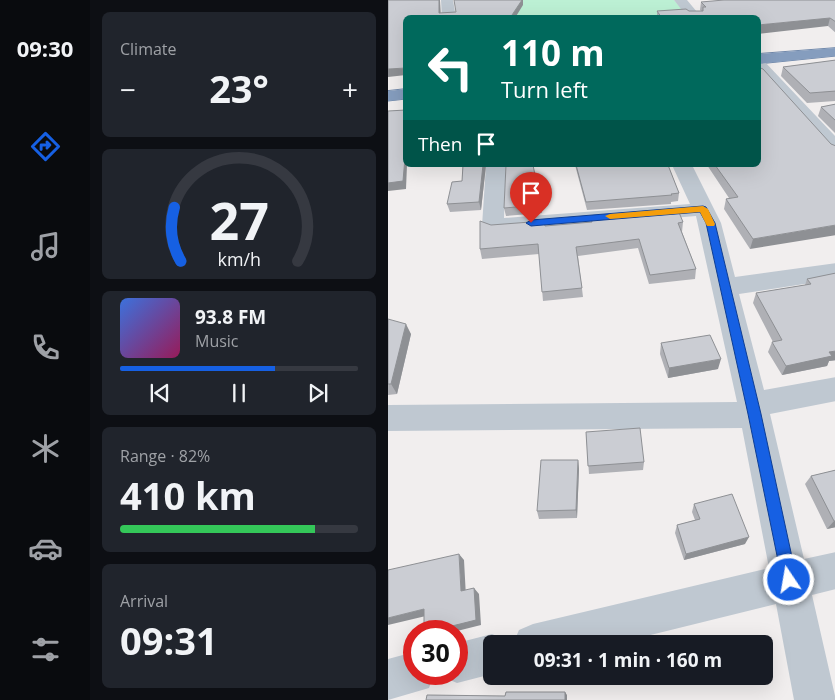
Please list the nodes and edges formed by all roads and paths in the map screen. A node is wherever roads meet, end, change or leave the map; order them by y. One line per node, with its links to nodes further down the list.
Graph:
1 (447, 0): 3 (street)
2 (680, 0): 4 (street)
3 (449, 15)
4 (693, 15)
5 (836, 52): 6 (highway)
6 (761, 61)
7 (761, 64): 11 (street)
8 (403, 94): 9 (highway)
9 (388, 96)
10 (818, 109): 11 (street)
11 (801, 111): 12 (street)
12 (836, 149)
13 (496, 167): 15 (street)
14 (683, 167): 15 (street)
15 (703, 209): 17 (street)
16 (836, 271): 17 (street)
17 (725, 287): 19 (street)
18 (836, 389): 19 (street)
19 (754, 410): 20 (street); 22 (street)
20 (388, 418)
21 (836, 570): 22 (street)
22 (789, 580): 23 (street); 28 (street)
23 (569, 635)
24 (483, 656): 25 (street)
25 (468, 660)
26 (403, 676): 27 (street)
27 (388, 680)
28 (815, 700)

